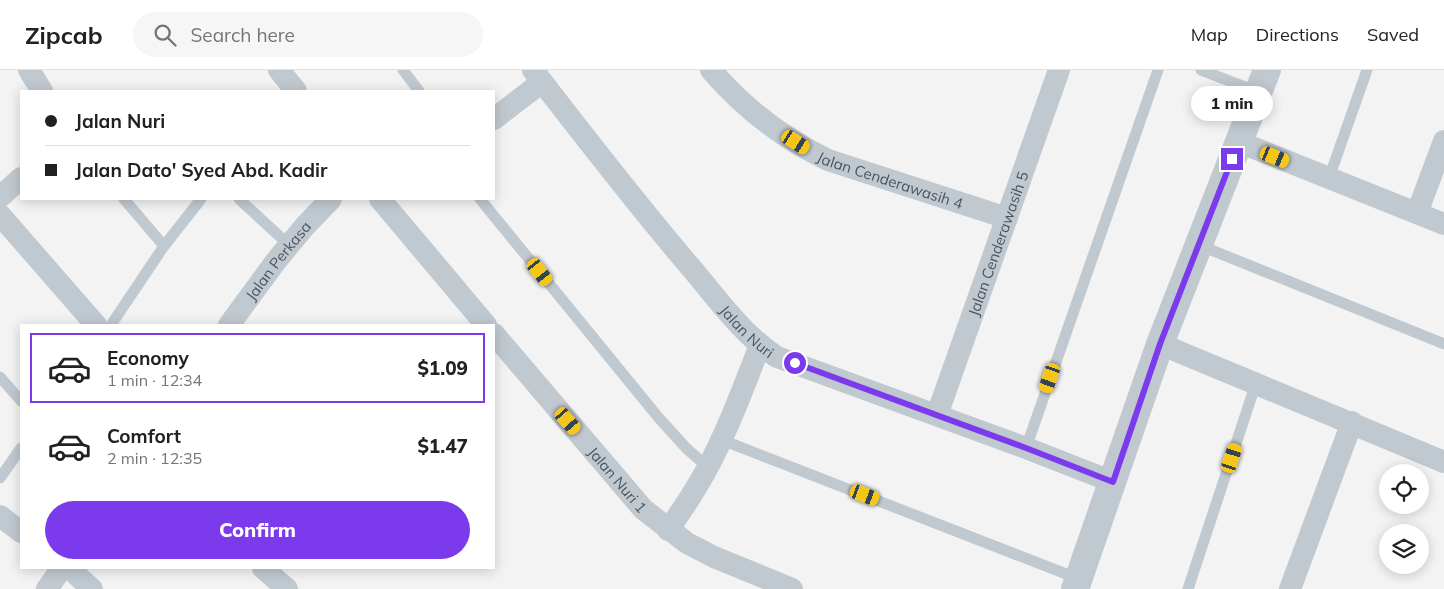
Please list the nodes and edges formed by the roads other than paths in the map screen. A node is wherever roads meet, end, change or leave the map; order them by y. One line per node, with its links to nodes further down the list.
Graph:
1 (28, 70): 11 (street)
2 (279, 70): 12 (street)
3 (403, 70): 13 (lane)
4 (711, 70): 26 (street, Jalan Cenderawasih 4)
5 (1059, 70): 26 (street, Jalan Cenderawasih 5)
6 (1158, 70): 45 (lane)
7 (1201, 70): 10 (lane)
8 (1367, 70): 17 (lane)
9 (537, 76): 14 (street); 38 (street, Jalan Nuri)
10 (1262, 81): 16 (street)
11 (41, 90)
12 (295, 90)
13 (418, 90)
14 (495, 118)
15 (1444, 141): 24 (street)
16 (1239, 142): 17 (street); 28 (street)
17 (1329, 178): 24 (street)
18 (125, 200): 30 (lane)
19 (199, 200): 30 (lane)
20 (240, 200): 29 (lane)
21 (330, 200): 29 (street, Jalan Perkasa)
22 (481, 200): 48 (lane)
23 (387, 201): 34 (street)
24 (1417, 213): 27 (street)
25 (0, 215): 31 (street)
26 (1006, 218): 42 (street, Jalan Cenderawasih 5)
27 (1444, 224)
28 (1199, 244): 36 (street); 37 (lane)
29 (289, 245): 33 (street, Jalan Perkasa)
30 (164, 246): 32 (lane)
31 (95, 324)
32 (112, 324)
33 (230, 324)
34 (485, 324)
35 (495, 335): 52 (street, Jalan Nuri 1)
36 (1160, 344): 40 (street); 50 (street)
37 (1444, 344)
38 (760, 345): 42 (street, Jalan Nuri); 44 (street)
39 (0, 376): 41 (lane)
40 (1256, 383): 43 (street); 62 (lane)
41 (20, 400)
42 (937, 415): 45 (street, Jalan Nuri)
43 (1352, 422): 47 (street); 63 (street)
44 (722, 440): 48 (street); 57 (lane)
45 (1026, 448): 50 (street, Jalan Nuri)
46 (20, 449): 49 (lane)
47 (1444, 462)
48 (708, 467): 52 (street)
49 (0, 478)
50 (1113, 482): 57 (street)
51 (0, 516): 53 (street)
52 (668, 530): 58 (street, Jalan Nuri 1)
53 (20, 531)
54 (61, 569): 59 (street)
55 (71, 569): 60 (street)
56 (265, 569): 61 (street)
57 (1077, 584)
58 (786, 588)
59 (46, 589)
60 (92, 589)
61 (286, 589)
62 (1188, 589)
63 (1290, 589)

